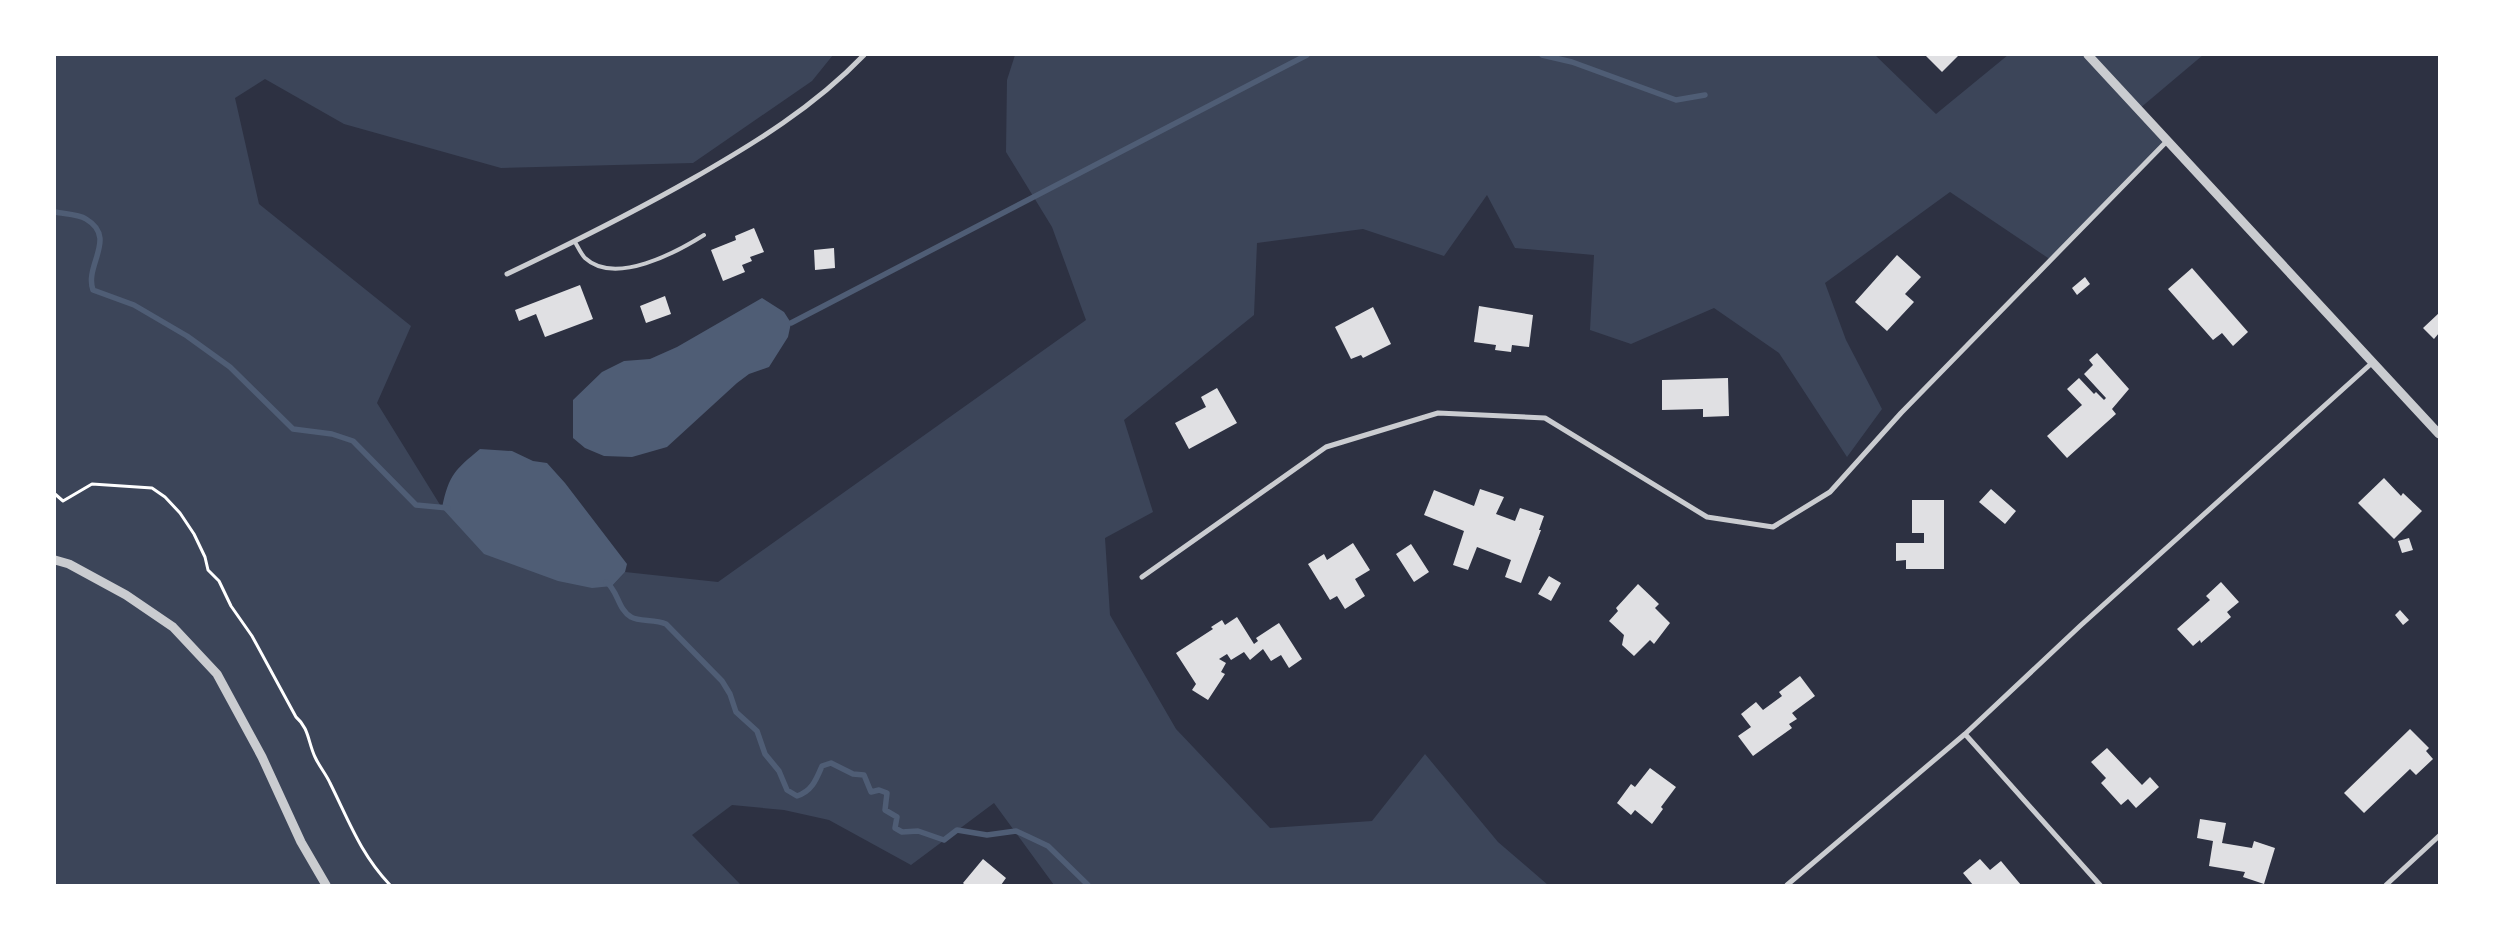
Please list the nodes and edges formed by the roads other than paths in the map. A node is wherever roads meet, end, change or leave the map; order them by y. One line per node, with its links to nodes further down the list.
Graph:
1 (864, 55): 5 (street)
2 (2088, 55): 3 (street)
3 (2168, 140): 7 (street); 10 (street)
4 (704, 235): 5 (lane)
5 (575, 242): 6 (street)
6 (507, 274)
7 (2373, 362): 8 (street); 11 (street)
8 (2439, 434)
9 (55, 560): 13 (street)
10 (1142, 577)
11 (1965, 734): 14 (street); 15 (street)
12 (2439, 836): 16 (street)
13 (326, 885)
14 (1787, 885)
15 (2100, 885)
16 (2386, 885)

